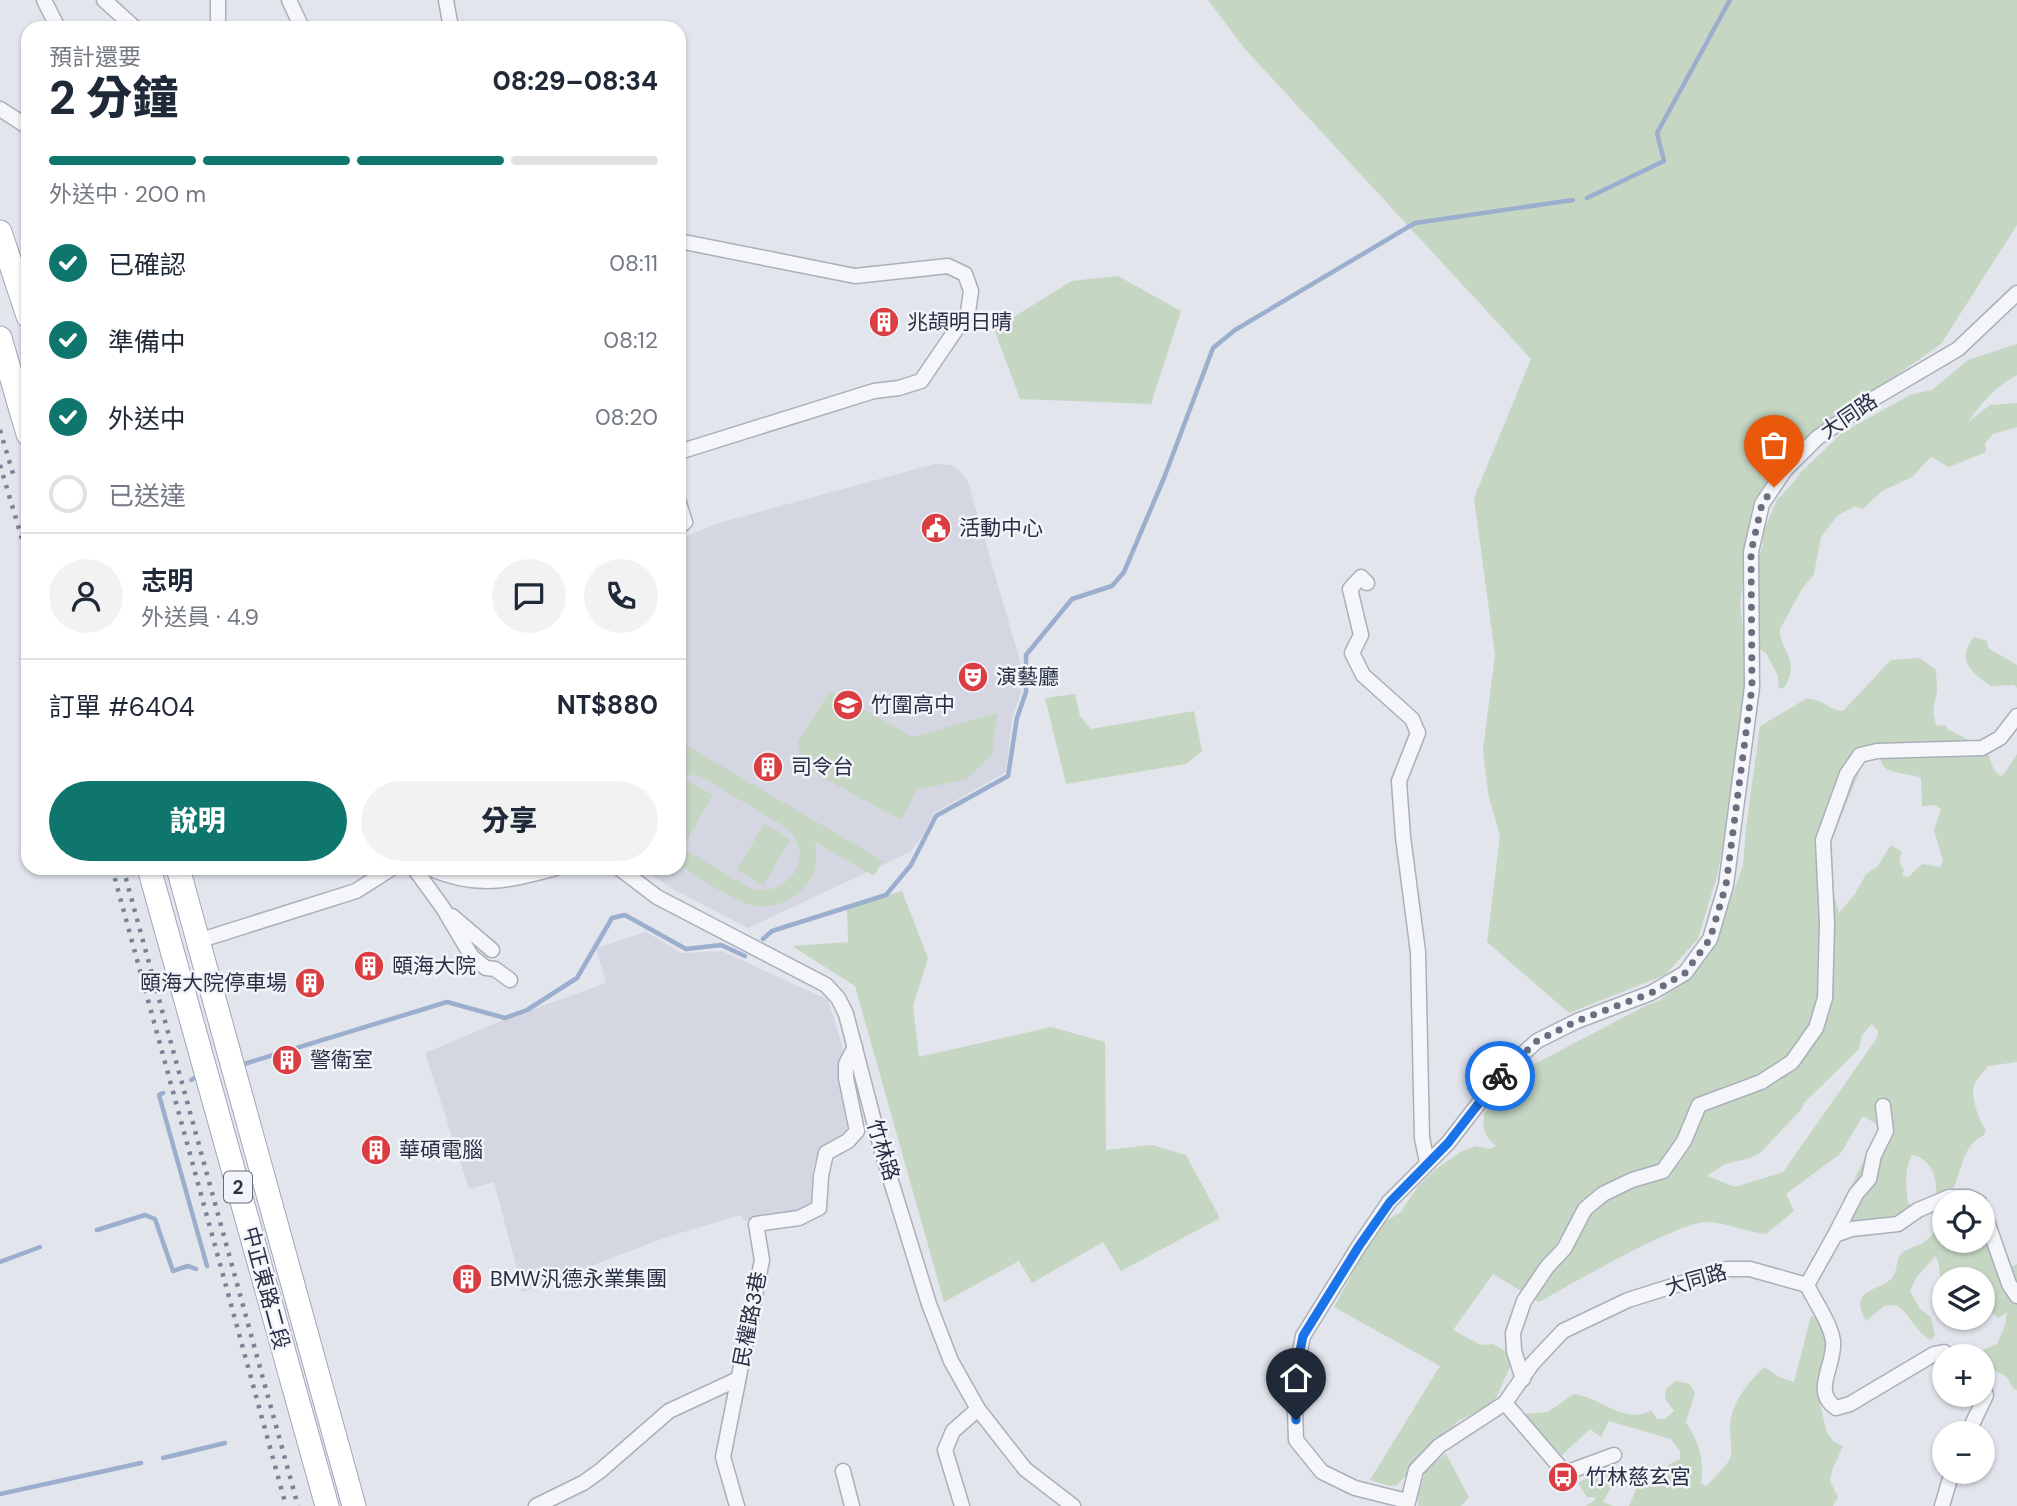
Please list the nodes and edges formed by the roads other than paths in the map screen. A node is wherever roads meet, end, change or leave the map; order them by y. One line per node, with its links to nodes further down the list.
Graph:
1 (44, 0): 6 (street)
2 (104, 0): 7 (street)
3 (218, 0): 8 (street)
4 (289, 0): 9 (street)
5 (446, 0): 10 (street)
6 (54, 21)
7 (127, 21)
8 (218, 21)
9 (299, 21)
10 (450, 21)
11 (0, 109): 12 (street)
12 (21, 122)
13 (0, 232): 16 (main road)
14 (686, 242): 19 (street)
15 (2017, 293): 35 (street, 大同路)
16 (21, 295)
17 (0, 338): 18 (main road)
18 (21, 410)
19 (686, 450)
20 (1367, 583): 35 (street)
21 (2017, 716): 43 (street)
22 (151, 875): 50 (main road, 中正東路二段 / 2)
23 (180, 875): 30 (main road, 中正東路二段 / 2)
24 (382, 875): 30 (street)
25 (419, 875): 29 (street)
26 (445, 875): 27 (street)
27 (526, 875)
28 (628, 875): 33 (street, 竹林路)
29 (443, 908): 31 (street); 32 (street)
30 (198, 941): 51 (main road, 中正東路二段 / 2)
31 (492, 950)
32 (510, 980)
33 (855, 1047): 42 (street, 民權路3巷); 45 (street, 竹林路)
34 (1883, 1105): 37 (street)
35 (1427, 1163): 49 (street, 大同路)
36 (1932, 1204): 37 (street)
37 (1835, 1236): 39 (street)
38 (1995, 1244): 40 (street)
39 (1807, 1285): 41 (street); 43 (street, 大同路)
40 (2017, 1296)
41 (1932, 1355)
42 (738, 1380): 52 (street, 民權路3巷); 53 (street)
43 (1522, 1380): 44 (street, 大同路)
44 (1505, 1403): 46 (street); 49 (street, 大同路)
45 (978, 1409): 55 (street); 56 (street, 竹林路)
46 (1614, 1455)
47 (843, 1472): 54 (street)
48 (1948, 1484): 57 (street)
49 (1407, 1503)
50 (327, 1506)
51 (354, 1506)
52 (536, 1506)
53 (737, 1506)
54 (852, 1506)
55 (962, 1506)
56 (1073, 1506)
57 (1942, 1506)

